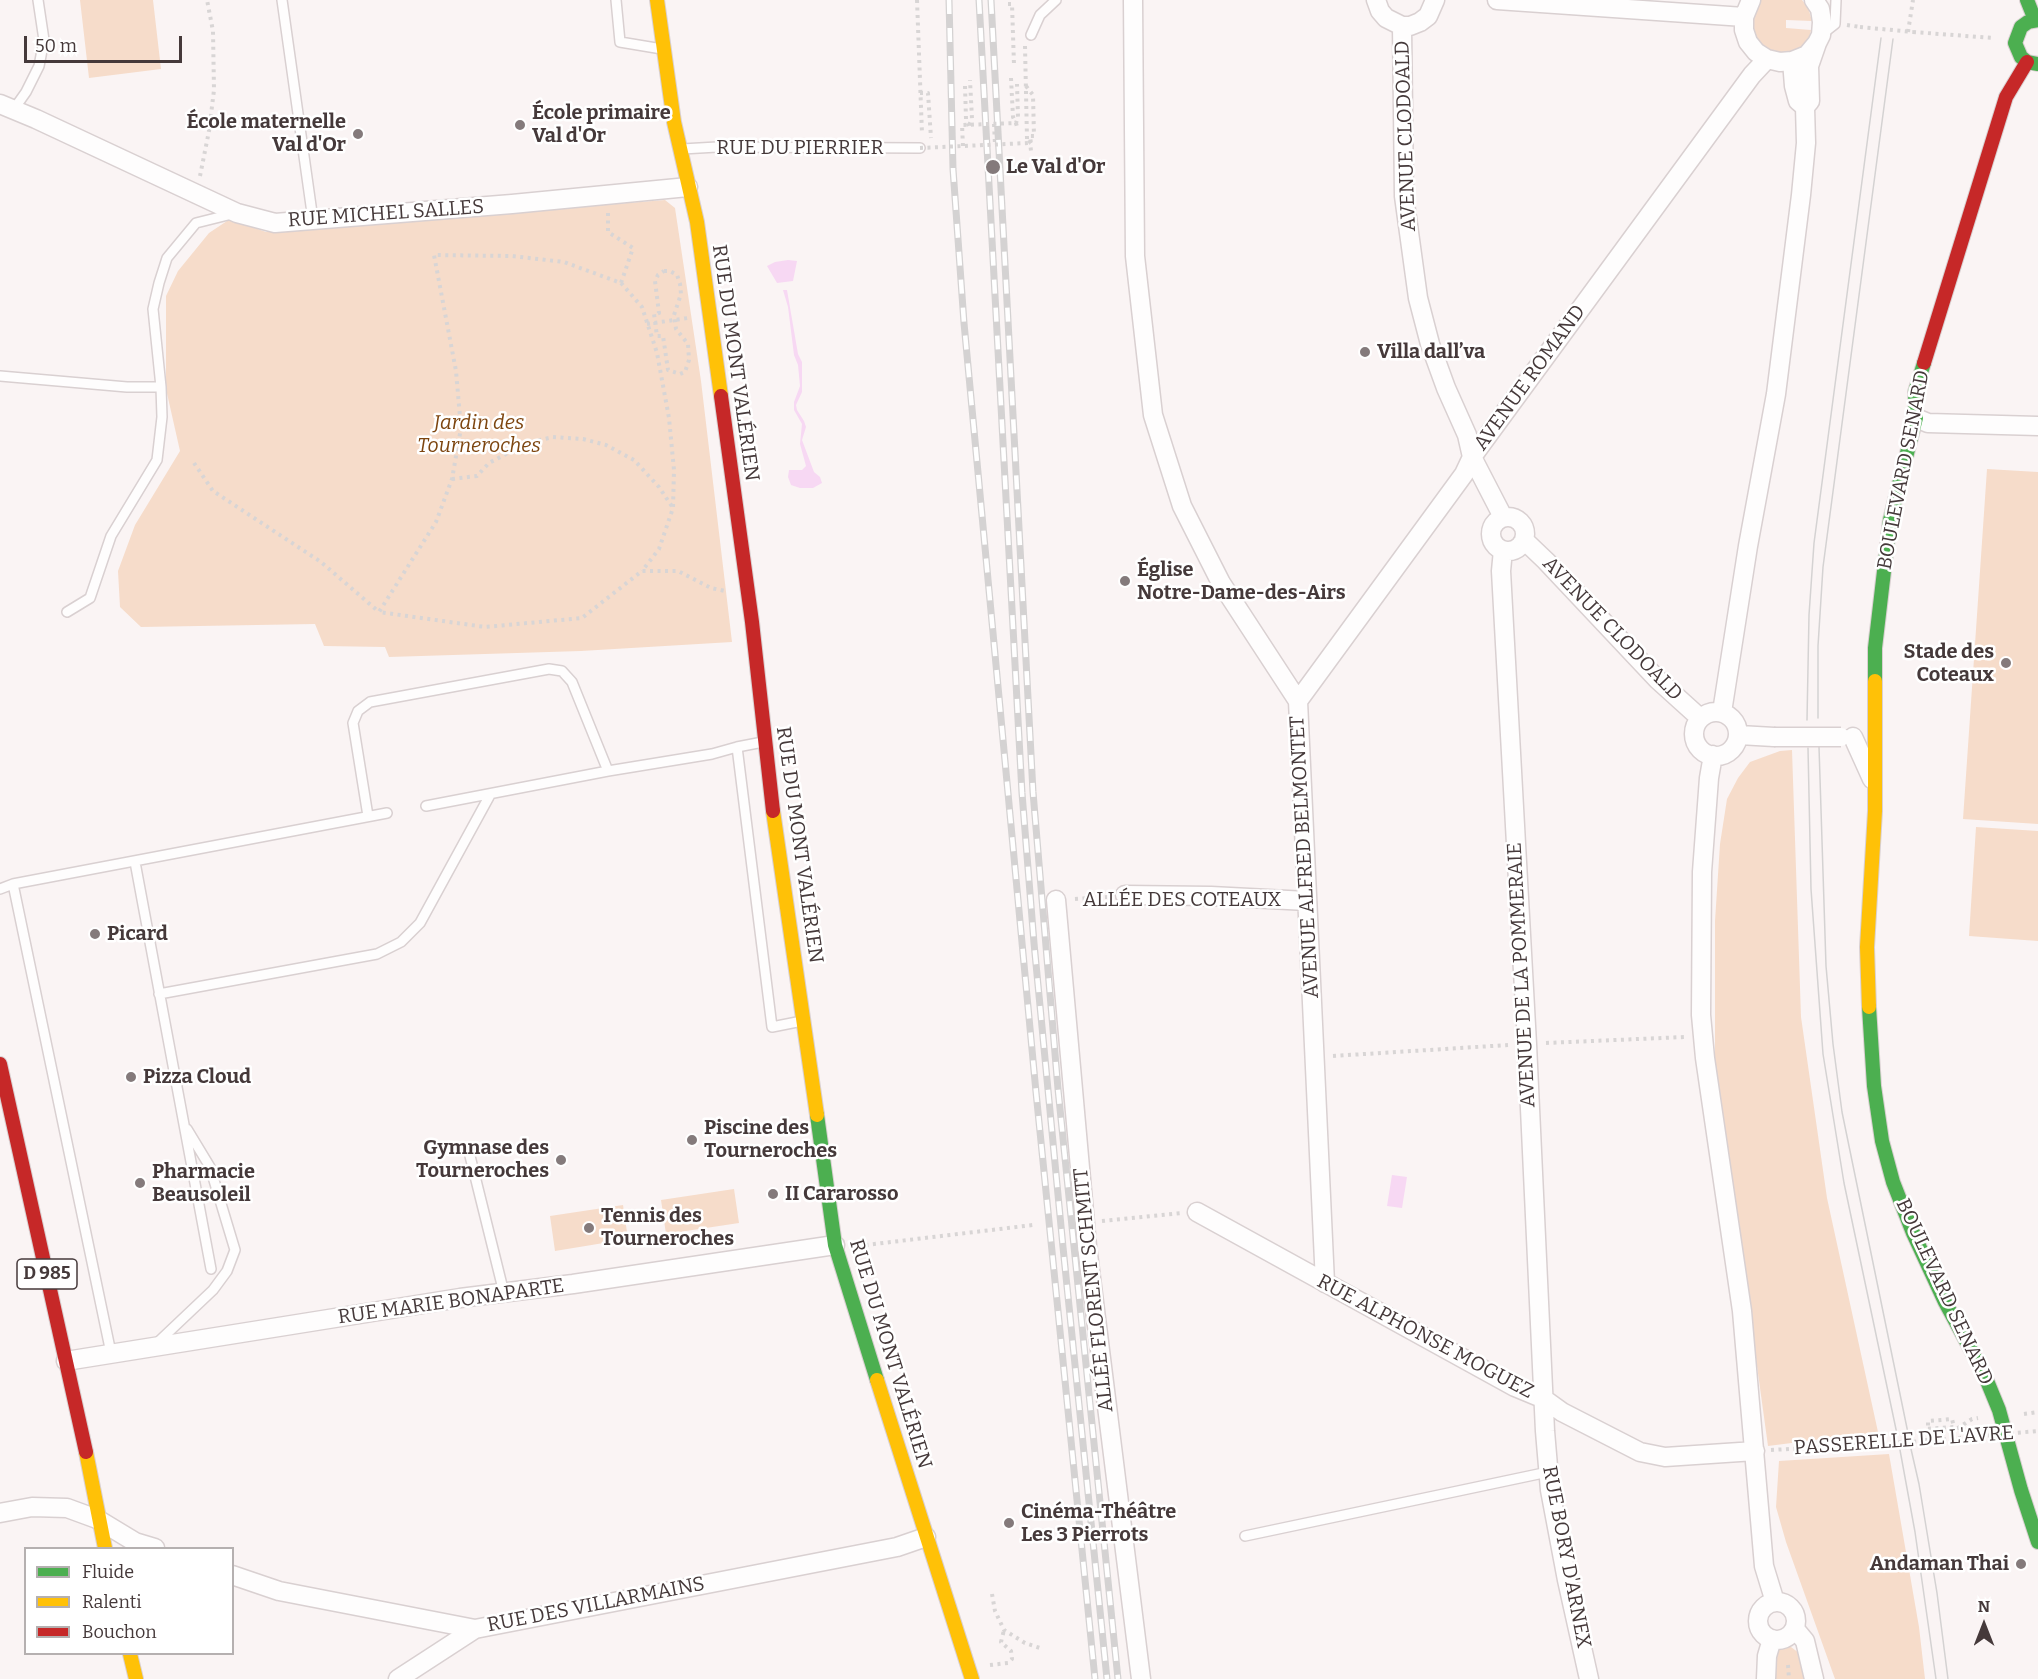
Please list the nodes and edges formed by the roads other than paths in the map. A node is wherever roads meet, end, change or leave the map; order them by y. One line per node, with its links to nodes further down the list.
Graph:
1 (38, 0): 22 (lane)
2 (282, 0): 28 (lane)
3 (616, 0): 18 (lane)
4 (657, 0): 18 (main road, RUE DU MONT VALÉRIEN)
5 (1056, 0): 16 (lane)
6 (1132, 0): 38 (street, AVENUE ALFRED BELMONTET)
7 (1376, 0): 15 (street)
8 (1435, 0): 15 (street)
9 (1497, 0): 13 (street)
10 (1836, 0): 17 (lane)
11 (2027, 0): 14 (main road)
12 (1819, 3): 17 (street)
13 (1748, 8): 19 (street)
14 (2037, 20): 21 (main road)
15 (1402, 26): 33 (street, AVENUE CLODOALD)
16 (1031, 35)
17 (1819, 39): 20 (street); 23 (street)
18 (664, 50): 25 (main road, RUE DU MONT VALÉRIEN)
19 (1767, 59): 20 (street); 33 (street, AVENUE ROMAND)
20 (1792, 61): 23 (street)
21 (2032, 63): 31 (main road, BOULEVARD SENARD)
22 (7, 106): 27 (street, RUE MICHEL SALLES)
23 (1805, 107): 39 (street)
24 (922, 146): 25 (lane, RUE DU PIERRIER)
25 (679, 149): 26 (main road, RUE DU MONT VALÉRIEN)
26 (688, 187): 28 (street, RUE MICHEL SALLES); 44 (main road, RUE DU MONT VALÉRIEN)
27 (237, 213): 28 (street, RUE MICHEL SALLES); 30 (lane)
28 (313, 220)
29 (0, 375): 30 (lane)
30 (161, 387): 37 (lane)
31 (1916, 418): 32 (street); 43 (main road, BOULEVARD SENARD)
32 (2038, 426)
33 (1472, 457): 34 (street, AVENUE CLODOALD); 38 (street, AVENUE ROMAND)
34 (1503, 517): 35 (street); 36 (street)
35 (1524, 540): 36 (street); 40 (street, AVENUE CLODOALD)
36 (1503, 550): 72 (street, AVENUE DE LA POMMERAIE)
37 (67, 612)
38 (1298, 701): 58 (street, AVENUE ALFRED BELMONTET)
39 (1722, 712): 40 (street); 41 (street)
40 (1700, 718): 46 (street)
41 (1739, 735): 42 (street, bridge); 46 (street)
42 (1847, 737): 43 (street); 48 (street, BOULEVARD SENARD)
43 (1875, 738): 48 (main road, BOULEVARD SENARD)
44 (765, 742): 45 (lane); 60 (main road, RUE DU MONT VALÉRIEN)
45 (737, 747): 47 (lane); 60 (lane)
46 (1713, 755): 73 (street)
47 (608, 771): 49 (lane); 52 (lane)
48 (1875, 786): 79 (main road, BOULEVARD SENARD)
49 (490, 795): 50 (lane); 59 (lane)
50 (426, 806)
51 (387, 813): 52 (lane)
52 (368, 816): 53 (lane)
53 (135, 862): 54 (lane); 59 (lane)
54 (13, 884): 55 (lane); 70 (lane)
55 (0, 889)
56 (1125, 895): 58 (street, ALLÉE DES COTEAUX)
57 (1056, 900): 91 (street, ALLÉE FLORENT SCHMITT)
58 (1307, 901): 67 (street, AVENUE ALFRED BELMONTET)
59 (159, 994): 62 (lane)
60 (803, 1021): 65 (main road, RUE DU MONT VALÉRIEN)
61 (0, 1064): 71 (main road, D 985)
62 (184, 1124): 66 (lane); 69 (lane)
63 (470, 1156): 68 (lane)
64 (1197, 1212): 67 (street, RUE ALPHONSE MOGUEZ)
65 (835, 1245): 68 (street, RUE MARIE BONAPARTE); 78 (main road, RUE DU MONT VALÉRIEN)
66 (211, 1269)
67 (1325, 1283): 72 (street, RUE ALPHONSE MOGUEZ)
68 (504, 1293): 69 (street, RUE MARIE BONAPARTE)
69 (154, 1346): 70 (street, RUE MARIE BONAPARTE)
70 (111, 1353): 71 (street, RUE MARIE BONAPARTE)
71 (66, 1361): 76 (main road, D 985)
72 (1544, 1400): 73 (street, RUE ALPHONSE MOGUEZ); 74 (street, RUE BORY D'ARNEX)
73 (1763, 1451): 83 (street)
74 (1548, 1472): 77 (lane); 92 (street, RUE BORY D'ARNEX)
75 (0, 1513): 76 (street)
76 (97, 1519): 80 (main road, D 985); 81 (street)
77 (1245, 1536)
78 (926, 1537): 84 (street, RUE DES VILLARMAINS); 90 (main road, RUE DU MONT VALÉRIEN)
79 (2038, 1542)
80 (105, 1547)
81 (152, 1547)
82 (234, 1576): 84 (street, RUE DES VILLARMAINS)
83 (1775, 1602): 85 (street); 86 (street)
84 (474, 1629): 89 (street)
85 (1795, 1629): 86 (street); 94 (street)
86 (1772, 1639): 93 (street)
87 (130, 1655): 88 (main road)
88 (136, 1679)
89 (398, 1679)
90 (972, 1679)
91 (1141, 1679)
92 (1589, 1679)
93 (1766, 1679)
94 (1814, 1679)

